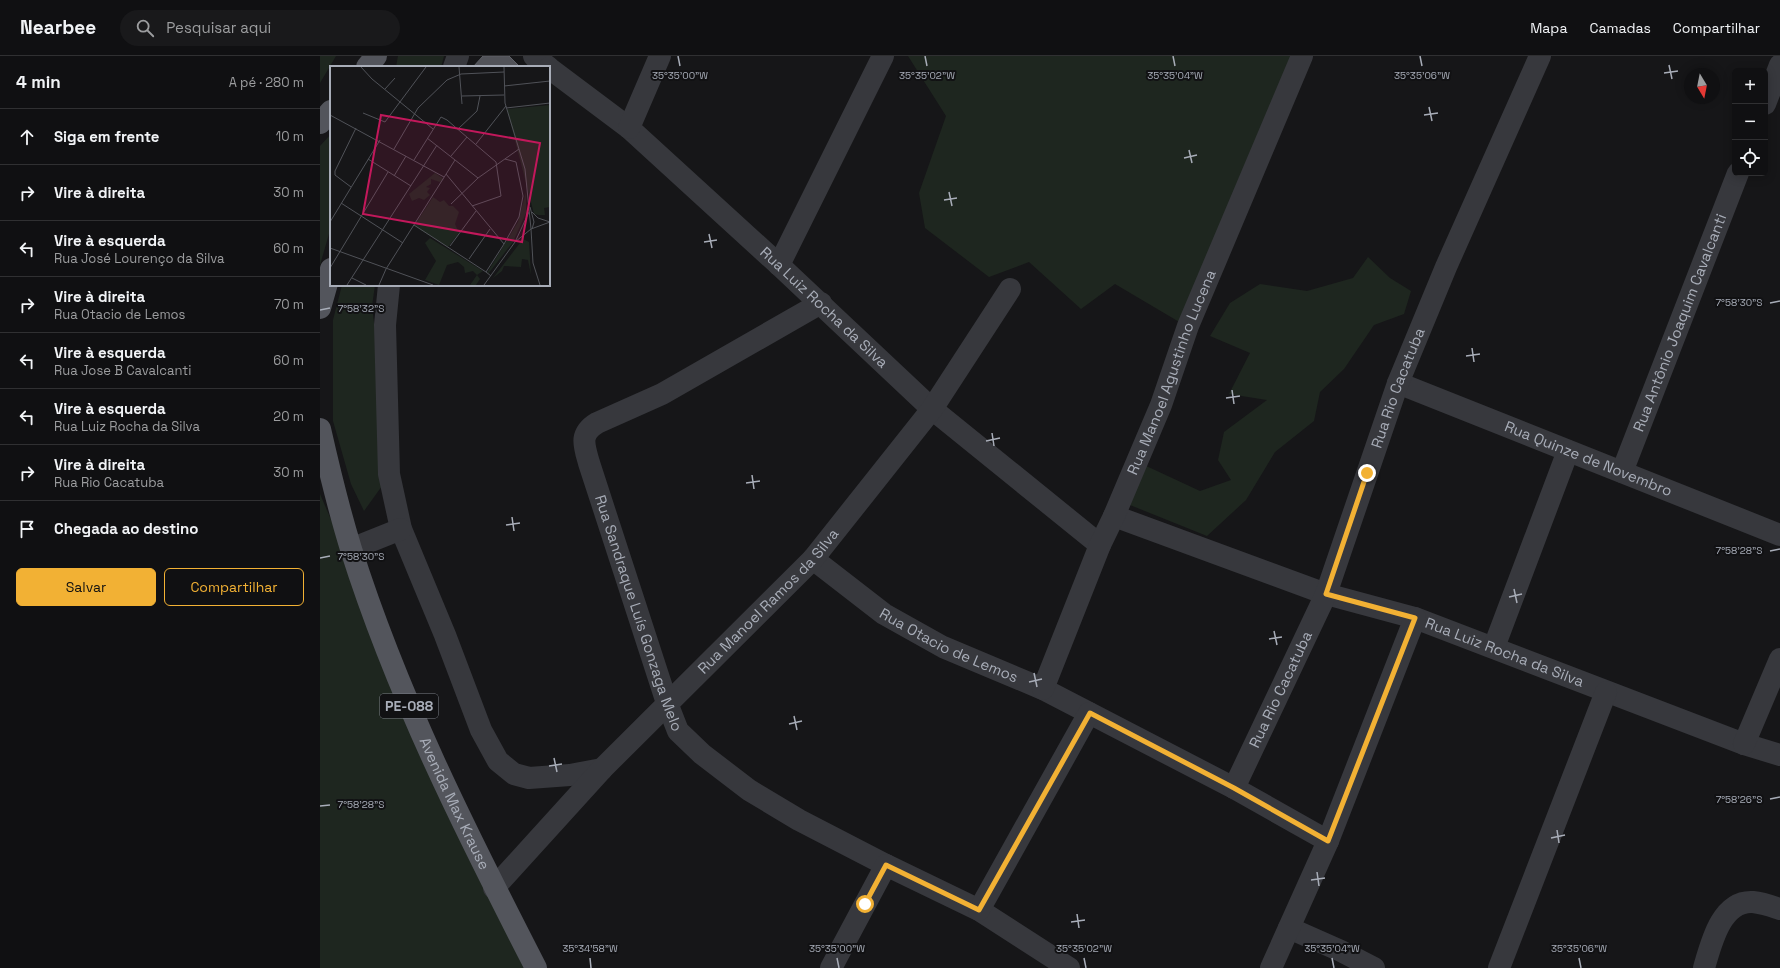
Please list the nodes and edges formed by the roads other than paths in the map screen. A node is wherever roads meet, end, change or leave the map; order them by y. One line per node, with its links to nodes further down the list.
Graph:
1 (376, 56): 10 (main road)
2 (380, 56): 11 (main road)
3 (458, 56): 12 (street)
4 (534, 56): 13 (street, Rua Luiz Rocha da Silva)
5 (660, 56): 18 (street)
6 (883, 56): 20 (street)
7 (1302, 56): 31 (street, Rua Manoel Agustinho Lucena)
8 (1540, 56): 26 (street, Rua Rio Cacatuba)
9 (1780, 65): 15 (street)
10 (368, 66)
11 (378, 66)
12 (454, 66)
13 (547, 66)
14 (550, 69): 18 (street, Rua Luiz Rocha da Silva)
15 (1768, 96)
16 (330, 112): 17 (main road)
17 (320, 123)
18 (629, 128): 20 (street, Rua Luiz Rocha da Silva)
19 (1737, 176): 30 (street, Rua Antônio Joaquim Cavalcanti)
20 (779, 264): 24 (street, Rua Luiz Rocha da Silva)
21 (330, 273): 25 (main road)
22 (389, 286): 32 (street)
23 (1010, 289): 27 (street, Rua Manoel Ramos da Silva)
24 (821, 303): 27 (street, Rua Luiz Rocha da Silva); 43 (street, Rua Sandraque Luís Gonzaga Melo)
25 (320, 308)
26 (1398, 383): 29 (street, Rua Quinze de Novembro); 37 (street, Rua Rio Cacatuba)
27 (932, 409): 34 (street, Rua Luiz Rocha da Silva); 36 (street, Rua Manoel Ramos da Silva)
28 (320, 429): 35 (main road, Avenida Max Krause / PE-088)
29 (1568, 451): 30 (street, Rua Quinze de Novembro); 39 (street)
30 (1622, 472): 33 (street, Rua Quinze de Novembro)
31 (1114, 516): 34 (street, Rua Manoel Agustinho Lucena); 37 (street, Rua Luiz Rocha da Silva)
32 (401, 529): 35 (street); 47 (street)
33 (1780, 535)
34 (1100, 545): 41 (street, Rua Manoel Agustinho Lucena)
35 (351, 549): 51 (main road, Avenida Max Krause / PE-088)
36 (813, 559): 41 (street, Rua Otacio de Lemos); 43 (street, Rua Manoel Ramos da Silva)
37 (1326, 594): 38 (street, Rua Luiz Rocha da Silva); 48 (street, Rua Rio Cacatuba)
38 (1415, 618): 39 (street, Rua Luiz Rocha da Silva); 49 (street)
39 (1494, 648): 42 (street, Rua Luiz Rocha da Silva)
40 (1780, 659): 45 (street)
41 (1043, 689): 44 (street, Rua Otacio de Lemos)
42 (1606, 692): 45 (street, Rua Luiz Rocha da Silva); 60 (street)
43 (667, 703): 47 (street, Rua Manoel Ramos da Silva); 50 (street, Rua Sandraque Luís Gonzaga Melo)
44 (1090, 713): 48 (street, Rua Otacio de Lemos); 53 (street)
45 (1744, 744): 46 (street, Rua Luiz Rocha da Silva)
46 (1780, 755)
47 (602, 769): 51 (street, Rua Manoel Ramos da Silva)
48 (1234, 788): 49 (street, Rua Otacio de Lemos)
49 (1328, 841): 54 (street)
50 (886, 865): 53 (street, Rua Sandraque Luís Gonzaga Melo); 56 (street)
51 (494, 888): 55 (main road, Avenida Max Krause / PE-088)
52 (1780, 909): 61 (street)
53 (979, 910): 57 (street, Rua Sandraque Luís Gonzaga Melo)
54 (1289, 928): 58 (street); 59 (street)
55 (536, 968)
56 (831, 968)
57 (1069, 968)
58 (1271, 968)
59 (1374, 968)
60 (1499, 968)
61 (1704, 968)

